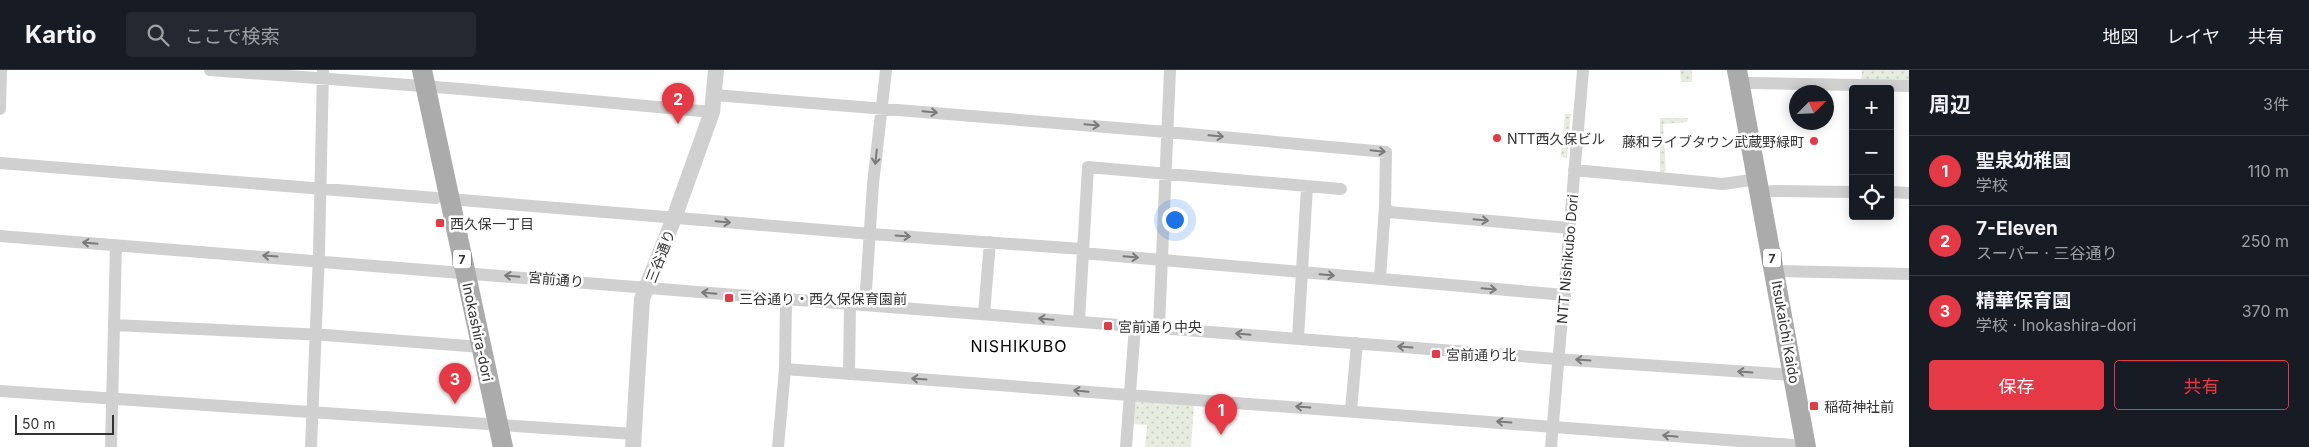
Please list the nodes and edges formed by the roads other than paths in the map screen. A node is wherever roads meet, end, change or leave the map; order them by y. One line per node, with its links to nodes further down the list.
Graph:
1 (1, 70): 12 (street)
2 (210, 70): 7 (street)
3 (716, 70): 11 (street, 三谷通り)
4 (886, 70): 13 (street)
5 (1170, 70): 15 (street)
6 (1583, 70): 17 (street, NTT Nishikubo Dori)
7 (323, 75): 9 (street); 21 (street)
8 (1743, 77): 10 (street); 19 (main road, Itsukaichi Kaido / 7)
9 (424, 79): 14 (street); 38 (main road, Inokashira-dori / 7)
10 (1909, 86)
11 (714, 95): 13 (street); 14 (street, 三谷通り)
12 (0, 108)
13 (881, 108): 15 (street, one-way to 15); 31 (street, one-way to 31)
14 (712, 112): 29 (street, 三谷通り)
15 (1168, 132): 18 (street); 28 (street, one-way to 28)
16 (0, 163): 21 (street)
17 (1574, 170): 19 (street); 30 (street, NTT Nishikubo Dori)
18 (1166, 174): 20 (street); 35 (street); 36 (street)
19 (1760, 186): 23 (street); 40 (main road, Itsukaichi Kaido / 7)
20 (1307, 187): 22 (street); 39 (street)
21 (319, 189): 26 (street); 37 (street)
22 (1340, 190)
23 (1849, 192)
24 (1894, 192): 25 (street)
25 (1909, 193)
26 (436, 198)
27 (461, 200): 29 (street)
28 (1385, 206): 30 (street, one-way to 30); 42 (street)
29 (674, 218): 31 (street, one-way to 31); 43 (street, 三谷通り)
30 (1570, 228): 44 (street, NTT Nishikubo Dori)
31 (871, 234): 33 (street, one-way to 33); 47 (street)
32 (0, 236): 34 (street, 宮前通り, one-way to 32)
33 (990, 242): 35 (street); 48 (street)
34 (116, 245): 37 (street, 宮前通り, one-way to 34); 50 (street)
35 (1082, 251): 36 (street, one-way to 36); 49 (street)
36 (1162, 259): 39 (street); 52 (street)
37 (318, 260): 38 (street, 宮前通り); 53 (street)
38 (464, 271): 43 (street, 宮前通り, one-way to 38); 56 (main road, Inokashira-dori / 7)
39 (1302, 271): 42 (street, one-way to 42); 54 (street)
40 (1774, 271): 41 (street); 60 (main road, Itsukaichi Kaido / 7)
41 (1909, 274)
42 (1380, 280): 44 (street, one-way to 44)
43 (647, 288): 45 (street, 宮前通り, one-way to 43); 68 (street, 三谷通り)
44 (1565, 295): 57 (street, NTT Nishikubo Dori)
45 (786, 299): 46 (street, 宮前通り); 58 (street)
46 (850, 304): 47 (street, 宮前通り); 59 (street)
47 (865, 305): 48 (street, 宮前通り)
48 (984, 314): 49 (street, 宮前通り, one-way to 48)
49 (1079, 321): 51 (street, 宮前通り)
50 (114, 325): 53 (street); 63 (street)
51 (1135, 326): 52 (street, 宮前通り); 62 (street)
52 (1158, 327): 54 (street, 宮前通り, one-way to 52)
53 (315, 335): 56 (street); 65 (street)
54 (1298, 338): 55 (street, 宮前通り)
55 (1357, 343): 57 (street, 宮前通り, one-way to 55); 64 (street)
56 (481, 347): 66 (main road, Inokashira-dori / 7)
57 (1558, 359): 60 (street, 宮前通り, one-way to 57); 67 (street, NTT Nishikubo Dori)
58 (785, 370): 59 (street); 73 (street)
59 (849, 374): 62 (street, one-way to 59)
60 (1793, 375): 69 (main road, Itsukaichi Kaido / 7)
61 (0, 391): 63 (street)
62 (1129, 395): 64 (street, one-way to 62); 74 (street)
63 (112, 399): 65 (street); 70 (street)
64 (1351, 410): 67 (street, one-way to 64)
65 (312, 412): 66 (street); 71 (street)
66 (498, 425): 68 (street); 72 (main road, Inokashira-dori / 7)
67 (1553, 426): 69 (street, one-way to 67); 75 (street, NTT Nishikubo Dori)
68 (634, 440)
69 (1806, 446)
70 (111, 447)
71 (311, 447)
72 (503, 447)
73 (778, 447)
74 (1126, 447)
75 (1551, 447)

